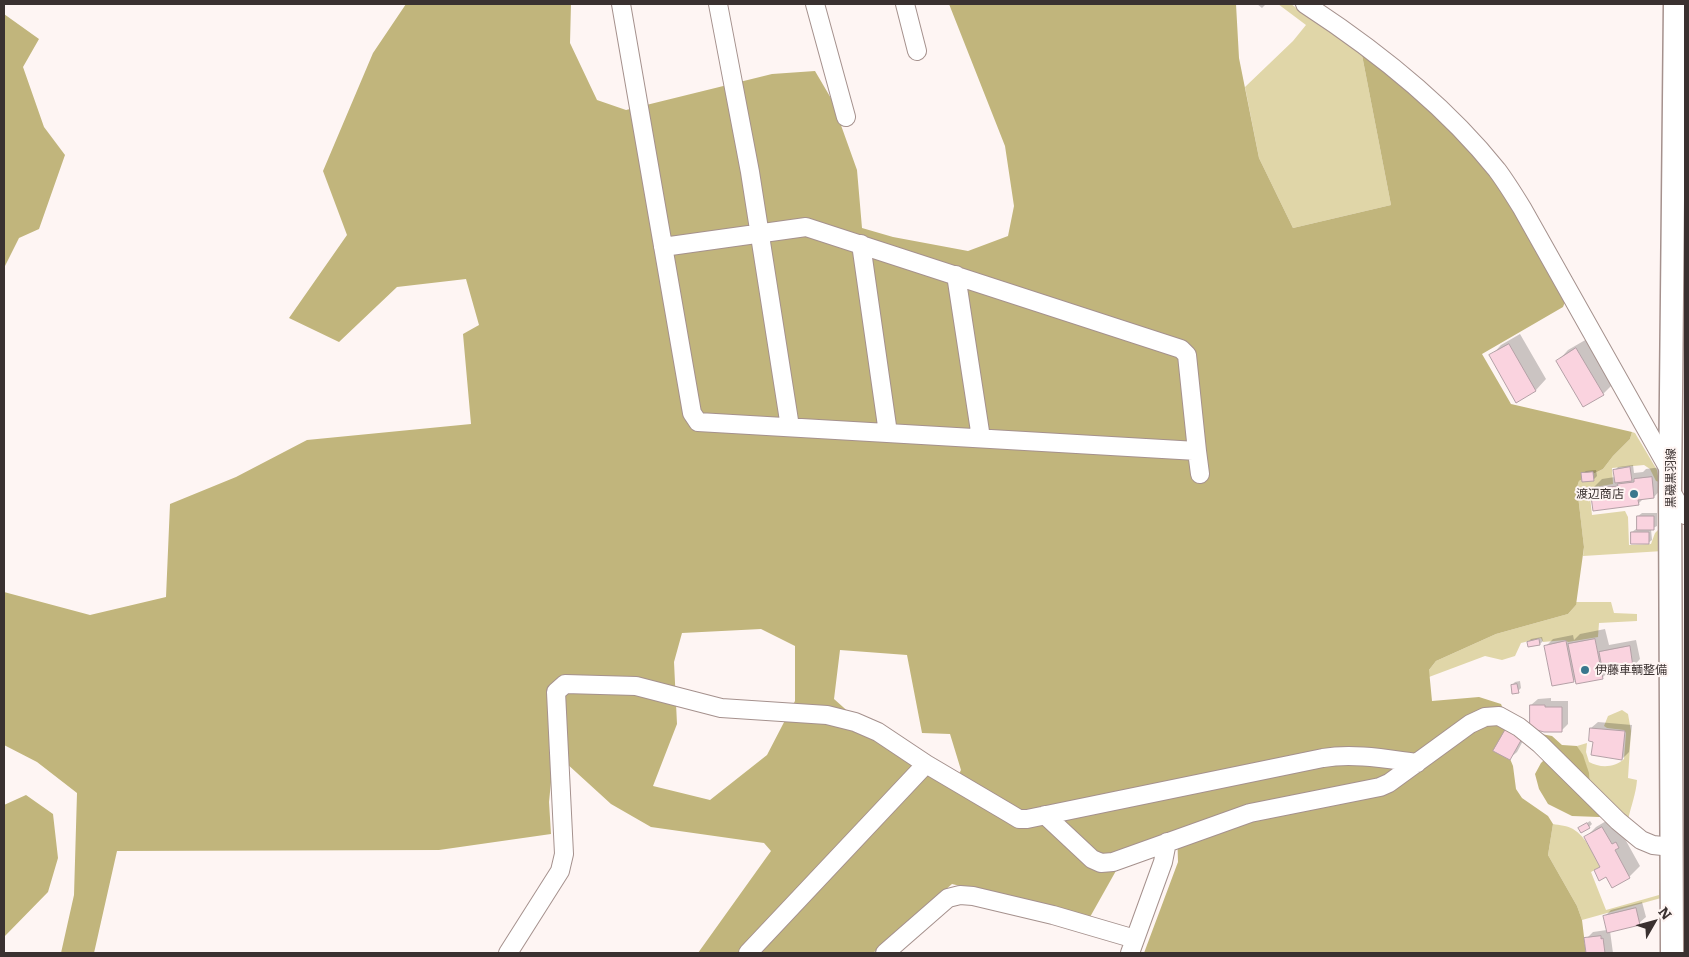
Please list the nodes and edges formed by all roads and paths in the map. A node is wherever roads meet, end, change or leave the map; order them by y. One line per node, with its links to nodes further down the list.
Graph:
1 (622, 4): 11 (street)
2 (718, 4): 9 (street)
3 (815, 4): 8 (street)
4 (905, 4): 7 (street)
5 (1305, 4): 18 (street)
6 (1678, 5): 18 (main road, 黒磯黒羽線)
7 (918, 51)
8 (846, 117)
9 (759, 232): 10 (street); 11 (street); 13 (street)
10 (861, 244): 12 (street); 14 (street)
11 (663, 247): 13 (street)
12 (956, 275): 15 (street); 16 (street)
13 (790, 427): 14 (street)
14 (888, 433): 15 (street)
15 (981, 438): 16 (street)
16 (1197, 450): 17 (street)
17 (1200, 474)
18 (1671, 481): 19 (street); 24 (main road, 黒磯黒羽線)
19 (1685, 515)
20 (1417, 763): 22 (street); 23 (street); 24 (street)
21 (926, 764): 22 (street); 27 (street); 28 (street)
22 (1045, 815): 23 (street)
23 (1167, 842): 25 (street)
24 (1672, 847): 26 (main road, 黒磯黒羽線)
25 (1132, 946): 29 (street)
26 (1676, 950)
27 (508, 953)
28 (748, 953)
29 (885, 953)

